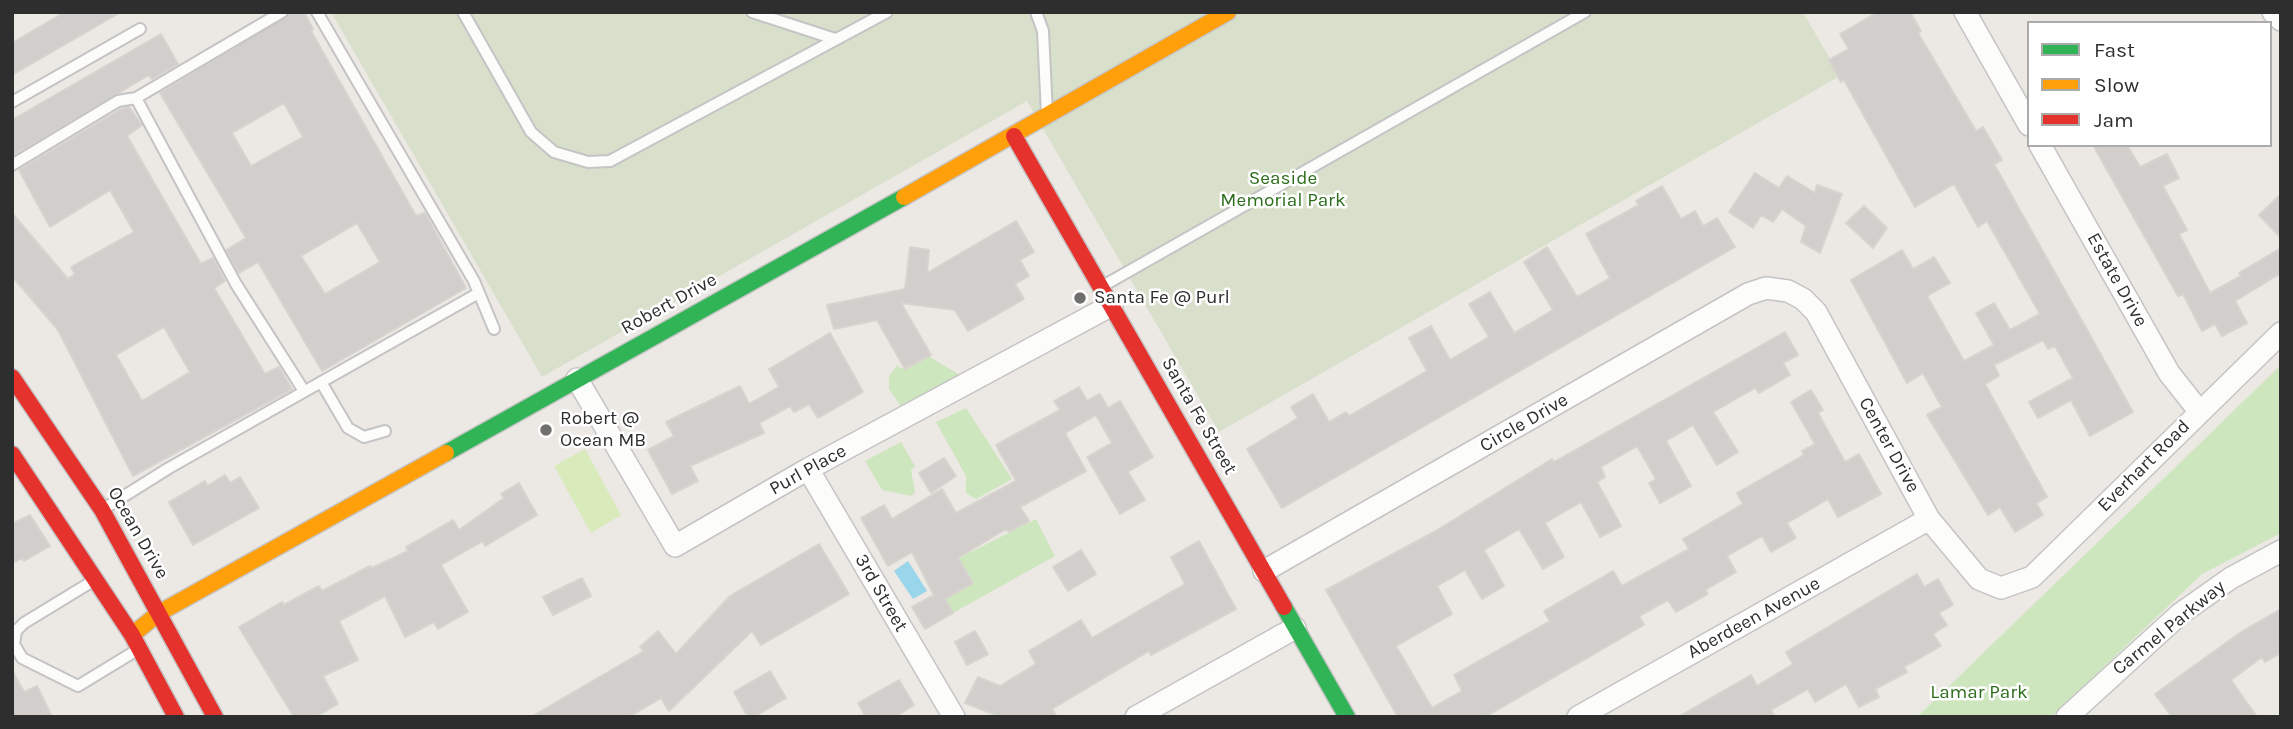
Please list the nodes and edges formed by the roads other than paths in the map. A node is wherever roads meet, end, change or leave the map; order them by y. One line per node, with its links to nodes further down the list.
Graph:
1 (282, 12): 14 (lane)
2 (317, 12): 22 (lane)
3 (463, 12): 13 (lane)
4 (752, 12): 13 (lane)
5 (887, 12): 13 (lane)
6 (1036, 12): 16 (lane)
7 (1228, 12): 16 (street, Robert Drive)
8 (1585, 12): 23 (lane)
9 (1965, 12): 17 (street)
10 (2273, 12): 11 (street)
11 (2281, 20)
12 (140, 29): 15 (lane)
13 (835, 39)
14 (136, 98): 20 (lane); 29 (lane)
15 (12, 102)
16 (1047, 117): 18 (street, Robert Drive)
17 (2027, 121)
18 (1014, 136): 23 (street, Santa Fe Street); 26 (street, Robert Drive)
19 (2041, 147): 30 (street, Estate Drive)
20 (12, 165)
21 (1788, 291): 35 (street, Center Drive); 37 (street, Circle Drive)
22 (477, 294): 24 (lane); 27 (lane)
23 (1107, 296): 33 (street, Purl Place); 37 (street, Santa Fe Street)
24 (494, 329)
25 (2281, 333): 30 (street, Everhart Road)
26 (577, 379): 33 (street, Purl Place); 40 (street, Robert Drive)
27 (321, 382): 29 (lane); 31 (lane)
28 (15, 387): 34 (street, Ocean Drive)
29 (304, 391): 34 (lane)
30 (2199, 411): 39 (street, Everhart Road)
31 (385, 431)
32 (12, 454): 38 (street)
33 (808, 469): 45 (street, 3rd Street)
34 (102, 510): 40 (street, Ocean Drive)
35 (1929, 519): 39 (street, Center Drive); 48 (street, Aberdeen Avenue)
36 (2281, 551): 49 (street, Carmel Parkway)
37 (1264, 571): 41 (street, Santa Fe Street)
38 (95, 579): 42 (street); 42 (lane)
39 (2001, 588)
40 (159, 613): 42 (street, Robert Drive); 44 (street, Ocean Drive)
41 (1295, 628): 46 (street); 47 (street, Santa Fe Street)
42 (135, 642): 43 (street)
43 (176, 717)
44 (215, 717)
45 (954, 717)
46 (1136, 717)
47 (1347, 717)
48 (1578, 717)
49 (2067, 717)

